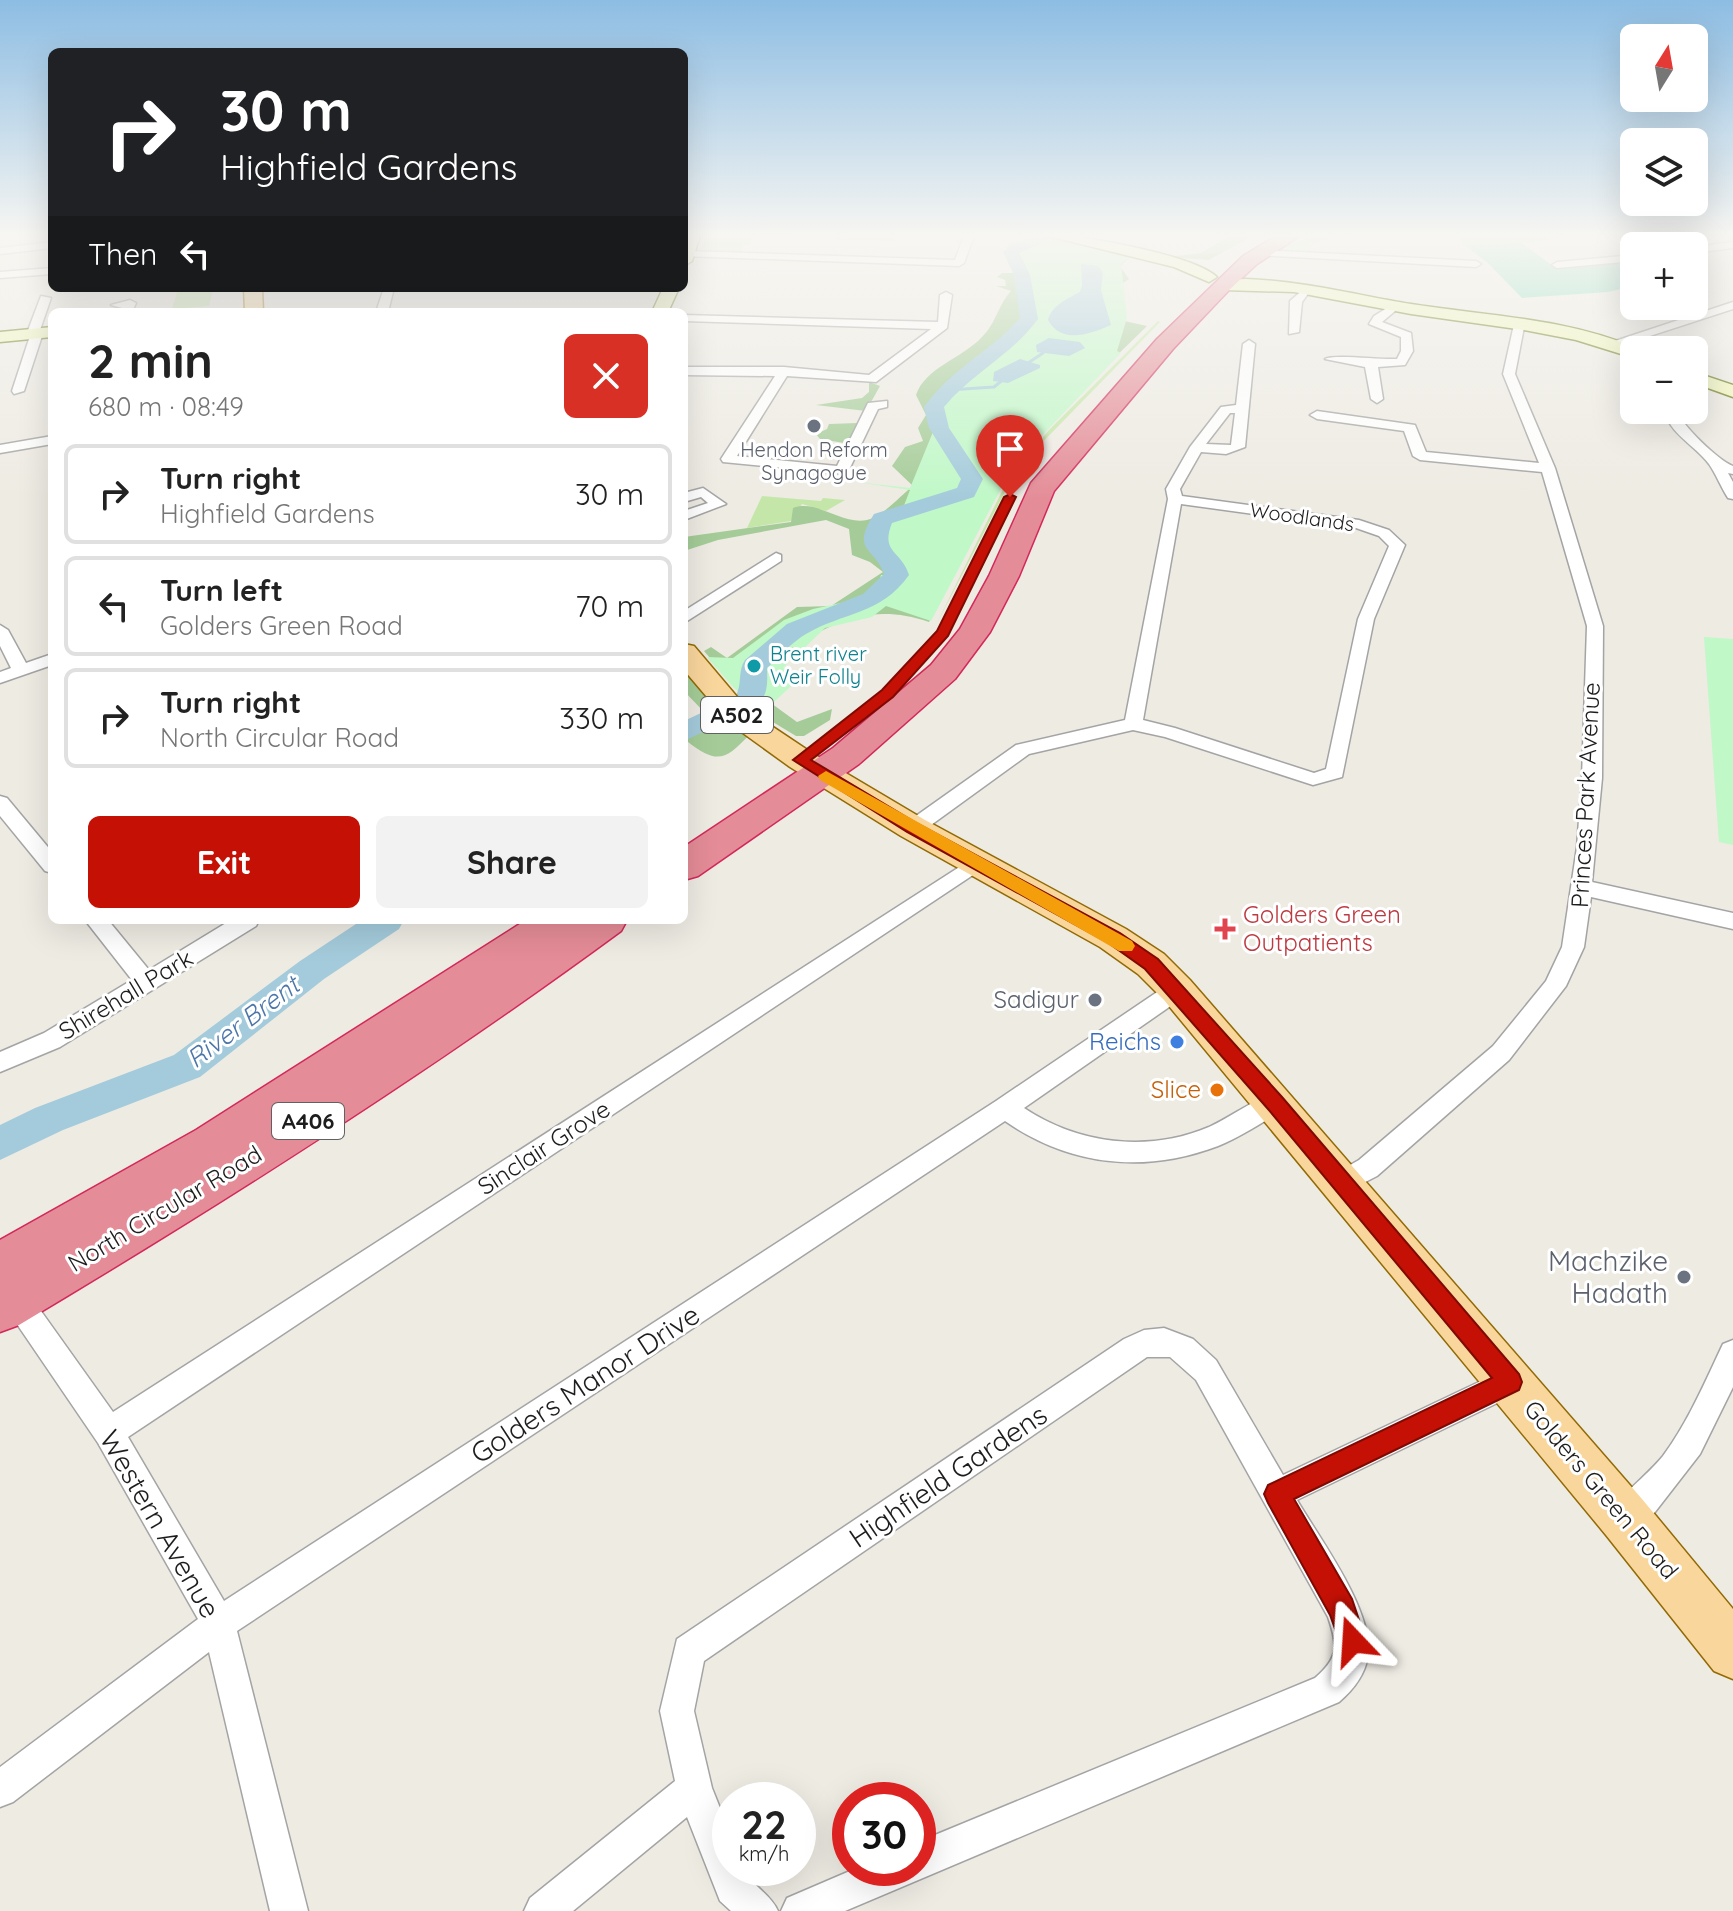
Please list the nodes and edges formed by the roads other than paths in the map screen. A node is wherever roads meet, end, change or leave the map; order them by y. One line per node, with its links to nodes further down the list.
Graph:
1 (819, 322): 9 (street)
2 (943, 322): 9 (street)
3 (1177, 322): 36 (highway)
4 (1185, 322): 48 (highway)
5 (1294, 322): 11 (street)
6 (1376, 322): 17 (street)
7 (1519, 322): 14 (street); 32 (street, Princes Park Avenue)
8 (1680, 322): 14 (street)
9 (943, 326): 19 (street)
10 (41, 332): 12 (street); 21 (street)
11 (1293, 332)
12 (0, 337)
13 (1249, 344): 25 (street)
14 (1612, 344): 15 (street)
15 (1620, 347)
16 (1331, 359): 17 (street)
17 (1371, 364): 23 (street)
18 (688, 371): 19 (street)
19 (784, 371): 24 (street)
20 (1708, 382): 22 (street)
21 (18, 391)
22 (1733, 391)
23 (1377, 399)
24 (882, 404)
25 (1241, 408): 29 (street); 29 (street)
26 (1317, 415): 32 (street)
27 (1675, 424): 31 (street)
28 (48, 441): 30 (street)
29 (1197, 447): 37 (street)
30 (0, 449)
31 (1717, 465): 33 (street); 34 (street)
32 (1548, 468): 55 (street, Princes Park Avenue)
33 (1733, 470)
34 (1733, 495)
35 (688, 497): 38 (street)
36 (1010, 497)
37 (1175, 499): 47 (street); 47 (street, Woodlands)
38 (688, 515)
39 (776, 558): 40 (street)
40 (688, 615)
41 (947, 628): 48 (highway)
42 (0, 630): 45 (street)
43 (688, 657): 48 (main road, A502)
44 (48, 660): 45 (street)
45 (21, 670): 46 (street)
46 (0, 678)
47 (1133, 724): 50 (street, Woodlands)
48 (811, 767): 50 (main road, Golders Green Road / A502); 51 (highway); 54 (highway)
49 (0, 803): 52 (street)
50 (913, 828): 53 (main road, Golders Green Road / A502)
51 (688, 833)
52 (48, 861)
53 (978, 862): 62 (main road, Golders Green Road / A502); 70 (street, Sinclair Grove)
54 (688, 863)
55 (1581, 887): 56 (street); 66 (street, Princes Park Avenue)
56 (1733, 921)
57 (99, 924): 61 (street)
58 (242, 924): 61 (street, Shirehall Park)
59 (550, 924): 67 (highway, North Circular Road / A406)
60 (601, 924): 67 (highway, North Circular Road / A406)
61 (147, 983): 63 (street, Shirehall Park)
62 (1177, 990): 64 (main road, Golders Green Road / A502); 65 (street, Golders Manor Drive)
63 (0, 1062)
64 (1275, 1103): 65 (street); 66 (main road, Golders Green Road / A502)
65 (1005, 1108): 73 (street, Golders Manor Drive)
66 (1340, 1184): 69 (main road, Golders Green Road / A502)
67 (5, 1291): 70 (street, Western Avenue)
68 (1733, 1354): 72 (street)
69 (1510, 1382): 71 (street); 72 (main road, Golders Green Road / A502)
70 (109, 1432): 73 (street, Western Avenue)
71 (1277, 1494): 75 (street, Highfield Gardens); 77 (street, Highfield Gardens)
72 (1624, 1517): 74 (main road, Golders Green Road / A502)
73 (219, 1624): 76 (street, Golders Manor Drive); 79 (street, Western Avenue)
74 (1733, 1652)
75 (694, 1788): 80 (street); 81 (street, Highfield Gardens)
76 (0, 1789)
77 (936, 1853)
78 (859, 1886): 82 (street)
79 (289, 1911)
80 (543, 1911)
81 (759, 1911)
82 (800, 1911)

